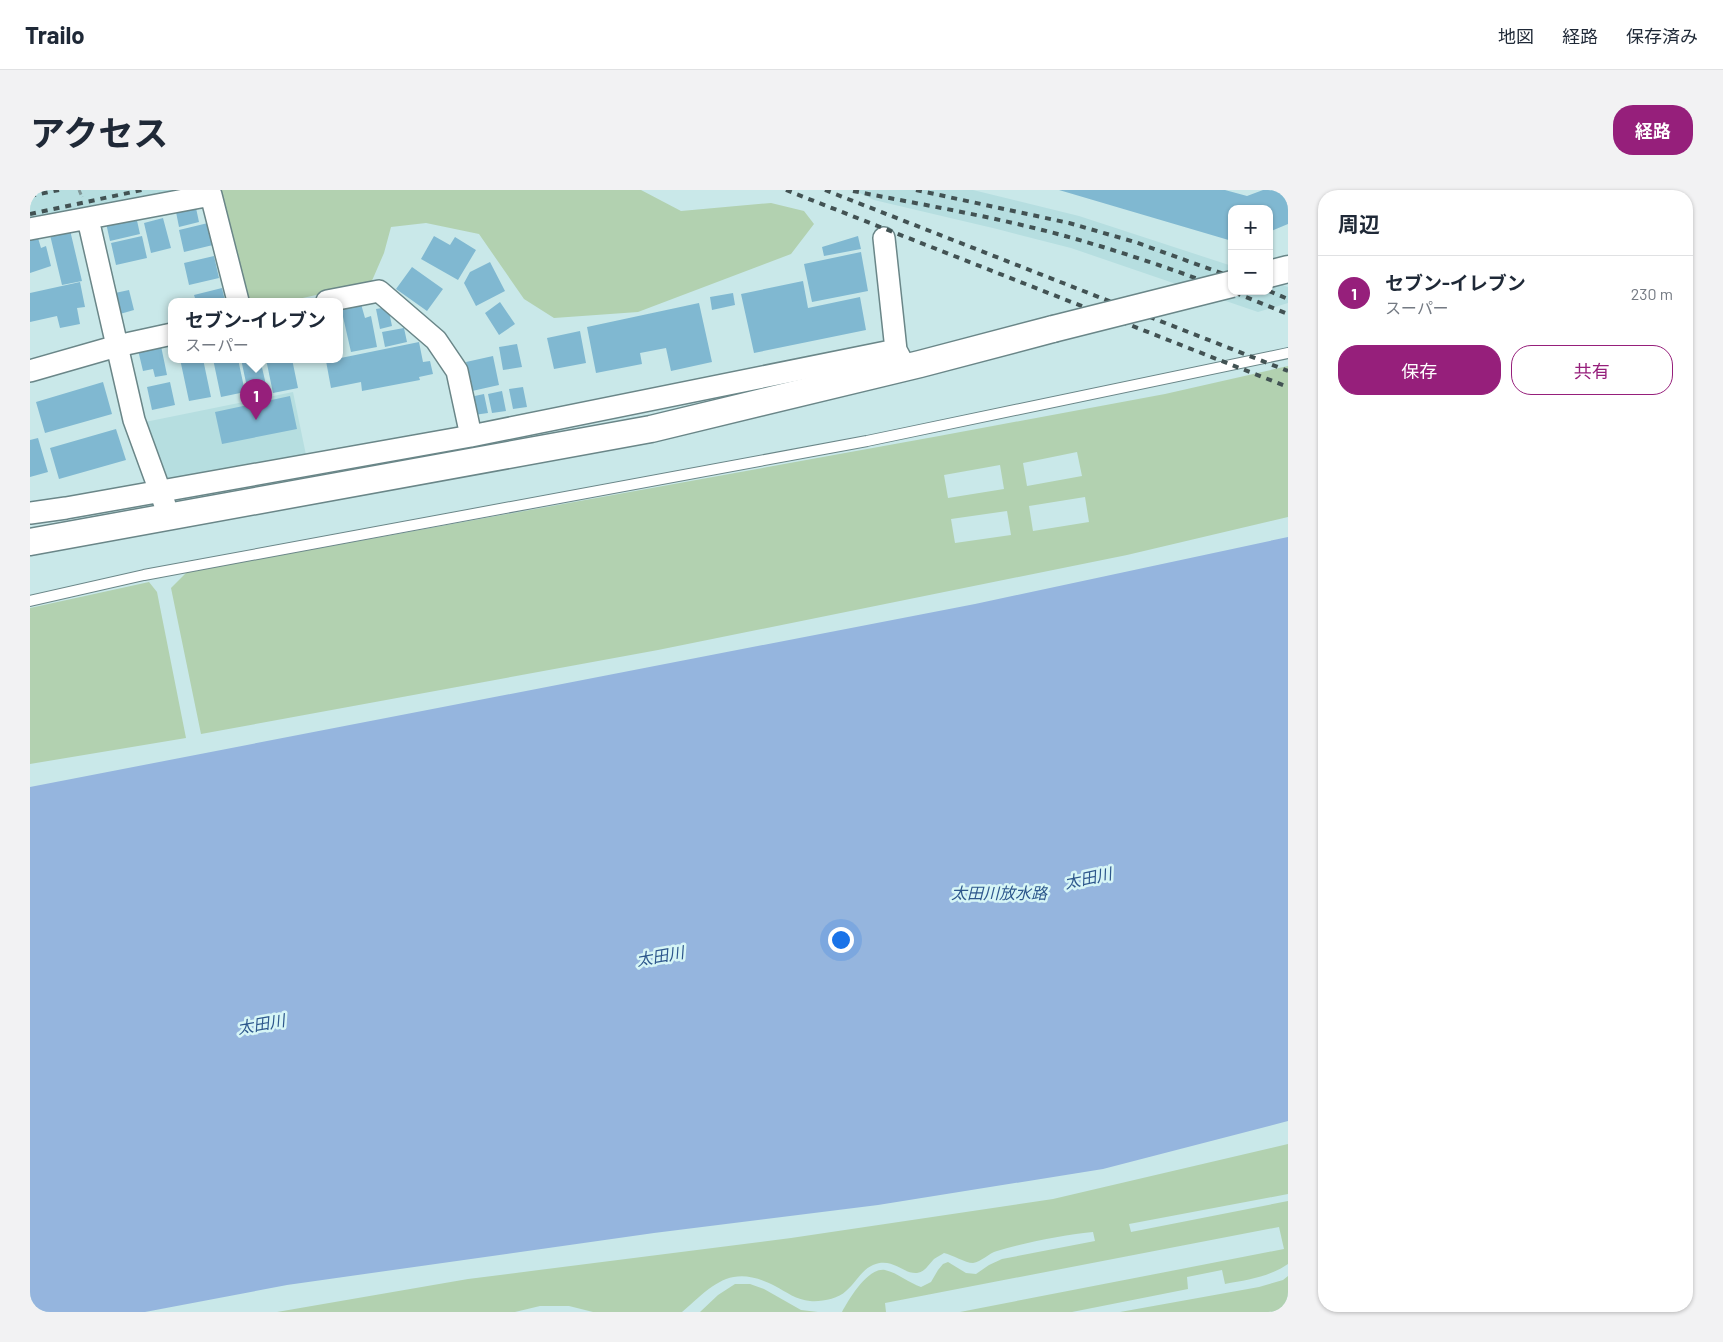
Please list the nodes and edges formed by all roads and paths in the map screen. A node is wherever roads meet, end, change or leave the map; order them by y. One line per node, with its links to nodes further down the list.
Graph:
1 (88, 219): 2 (street); 7 (street); 10 (street)
2 (30, 229)
3 (884, 238): 12 (street)
4 (1288, 269): 5 (street)
5 (1273, 273)
6 (1228, 285): 12 (street, bridge)
7 (237, 298)
8 (343, 298): 14 (street)
9 (168, 335): 10 (street)
10 (117, 346): 13 (street); 15 (street)
11 (1288, 353): 19 (lane)
12 (901, 358): 14 (street); 17 (street)
13 (30, 371)
14 (471, 436): 15 (street)
15 (160, 492): 16 (street); 17 (street)
16 (30, 513)
17 (170, 517): 18 (street)
18 (30, 542)
19 (30, 601)

